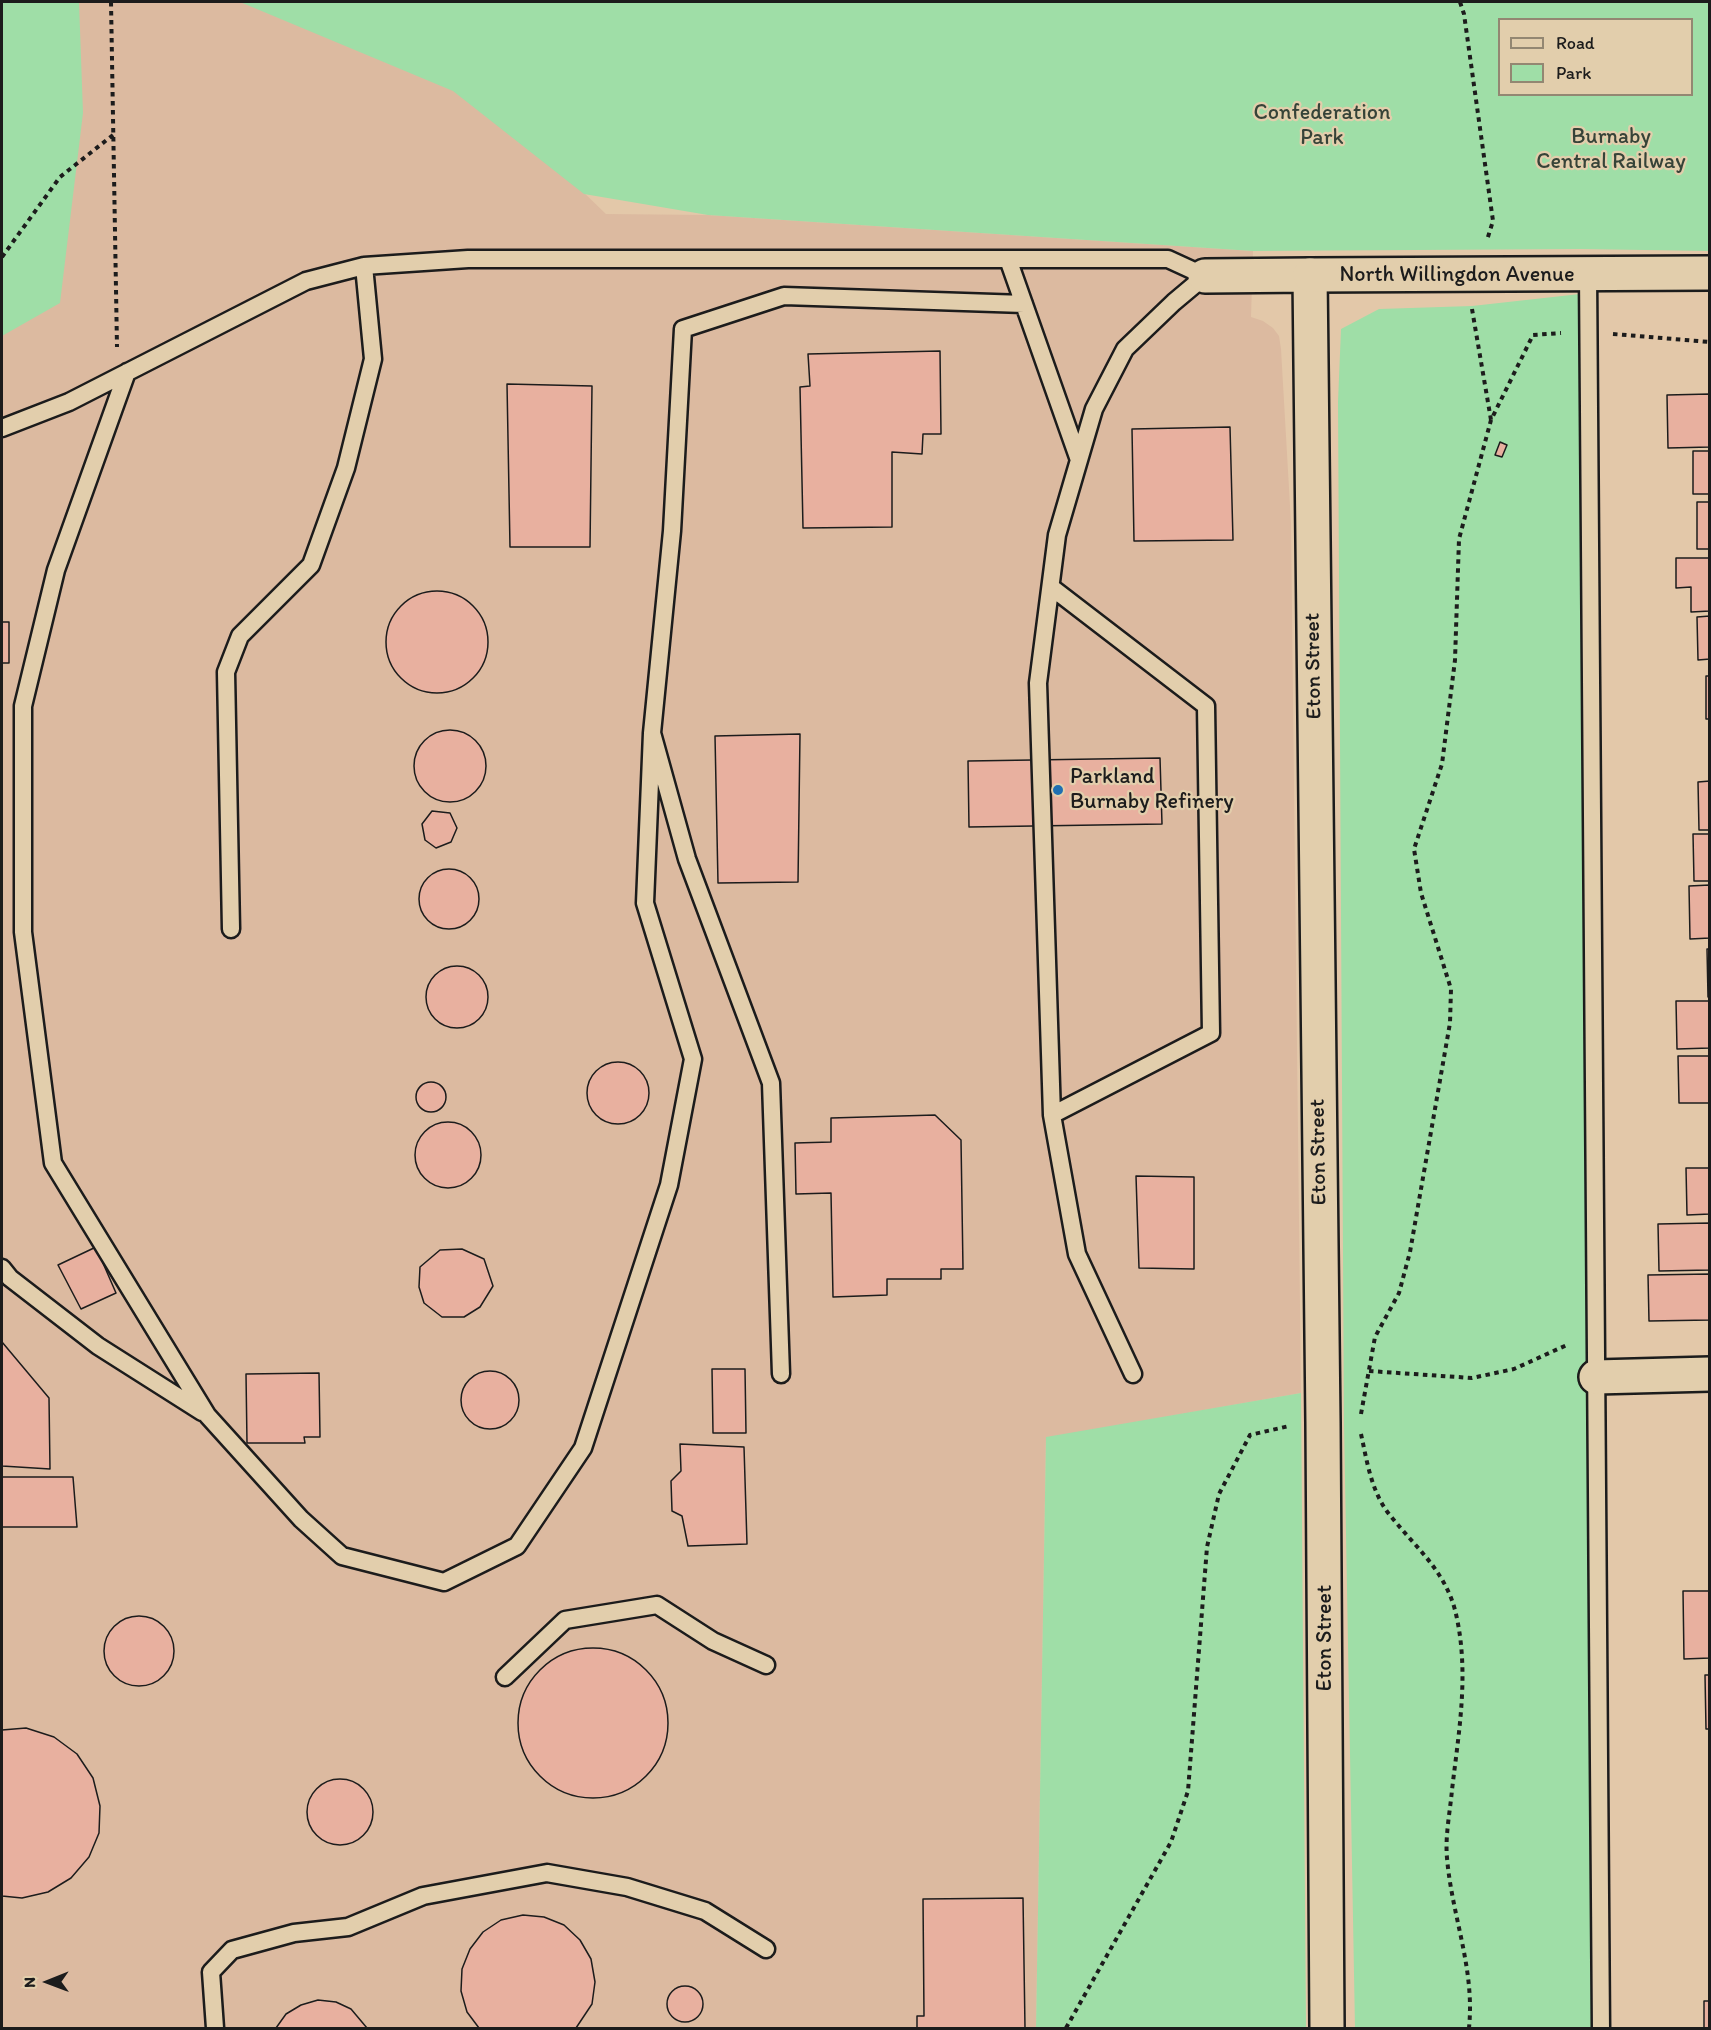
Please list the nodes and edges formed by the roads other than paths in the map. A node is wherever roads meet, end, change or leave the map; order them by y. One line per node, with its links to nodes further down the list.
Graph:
1 (1008, 259): 2 (lane); 6 (lane); 7 (lane)
2 (364, 266): 8 (lane); 13 (lane)
3 (1710, 273): 4 (street, North Willingdon Avenue)
4 (1588, 274): 5 (street, North Willingdon Avenue); 19 (lane)
5 (1310, 275): 6 (street, North Willingdon Avenue); 25 (street, Eton Street)
6 (1206, 276): 10 (lane)
7 (1024, 304): 10 (lane); 12 (lane)
8 (122, 375): 9 (lane); 20 (lane)
9 (2, 428)
10 (1079, 460): 11 (lane)
11 (1051, 587): 14 (lane); 14 (lane)
12 (652, 733): 16 (lane); 20 (lane)
13 (231, 929)
14 (1052, 1115): 17 (lane)
15 (2, 1268): 20 (lane)
16 (781, 1374)
17 (1133, 1374)
18 (1710, 1374): 19 (street)
19 (1596, 1377): 26 (lane)
20 (207, 1415)
21 (766, 1665): 22 (lane)
22 (505, 1677)
23 (766, 1949): 24 (lane)
24 (215, 2028)
25 (1327, 2028)
26 (1601, 2028)

